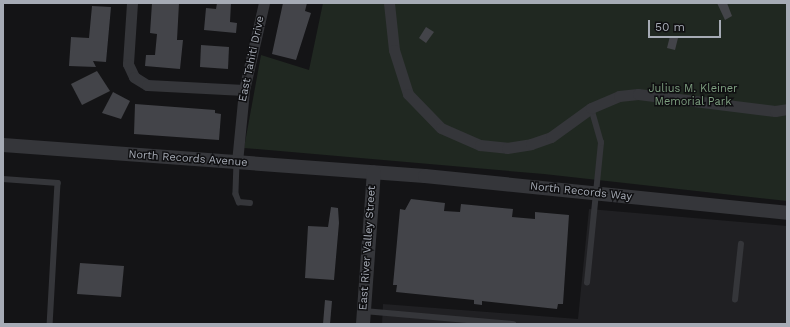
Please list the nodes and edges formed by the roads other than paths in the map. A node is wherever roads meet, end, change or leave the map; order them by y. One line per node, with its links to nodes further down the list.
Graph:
1 (132, 3): 4 (street)
2 (264, 3): 4 (street, East Tahiti Drive)
3 (389, 3): 5 (street)
4 (244, 90): 8 (street, East Tahiti Drive)
5 (591, 108): 6 (street); 11 (lane)
6 (787, 109)
7 (3, 145): 8 (street, North Records Avenue)
8 (237, 162): 9 (street, North Records Avenue); 12 (lane)
9 (374, 172): 11 (street, North Records Way); 17 (street, East River Valley Street)
10 (3, 179): 18 (lane)
11 (596, 194): 13 (street, North Records Way); 15 (lane)
12 (250, 203)
13 (787, 212)
14 (742, 244): 16 (lane)
15 (587, 283)
16 (736, 300)
17 (363, 318): 19 (lane)
18 (50, 324)
19 (513, 324)

